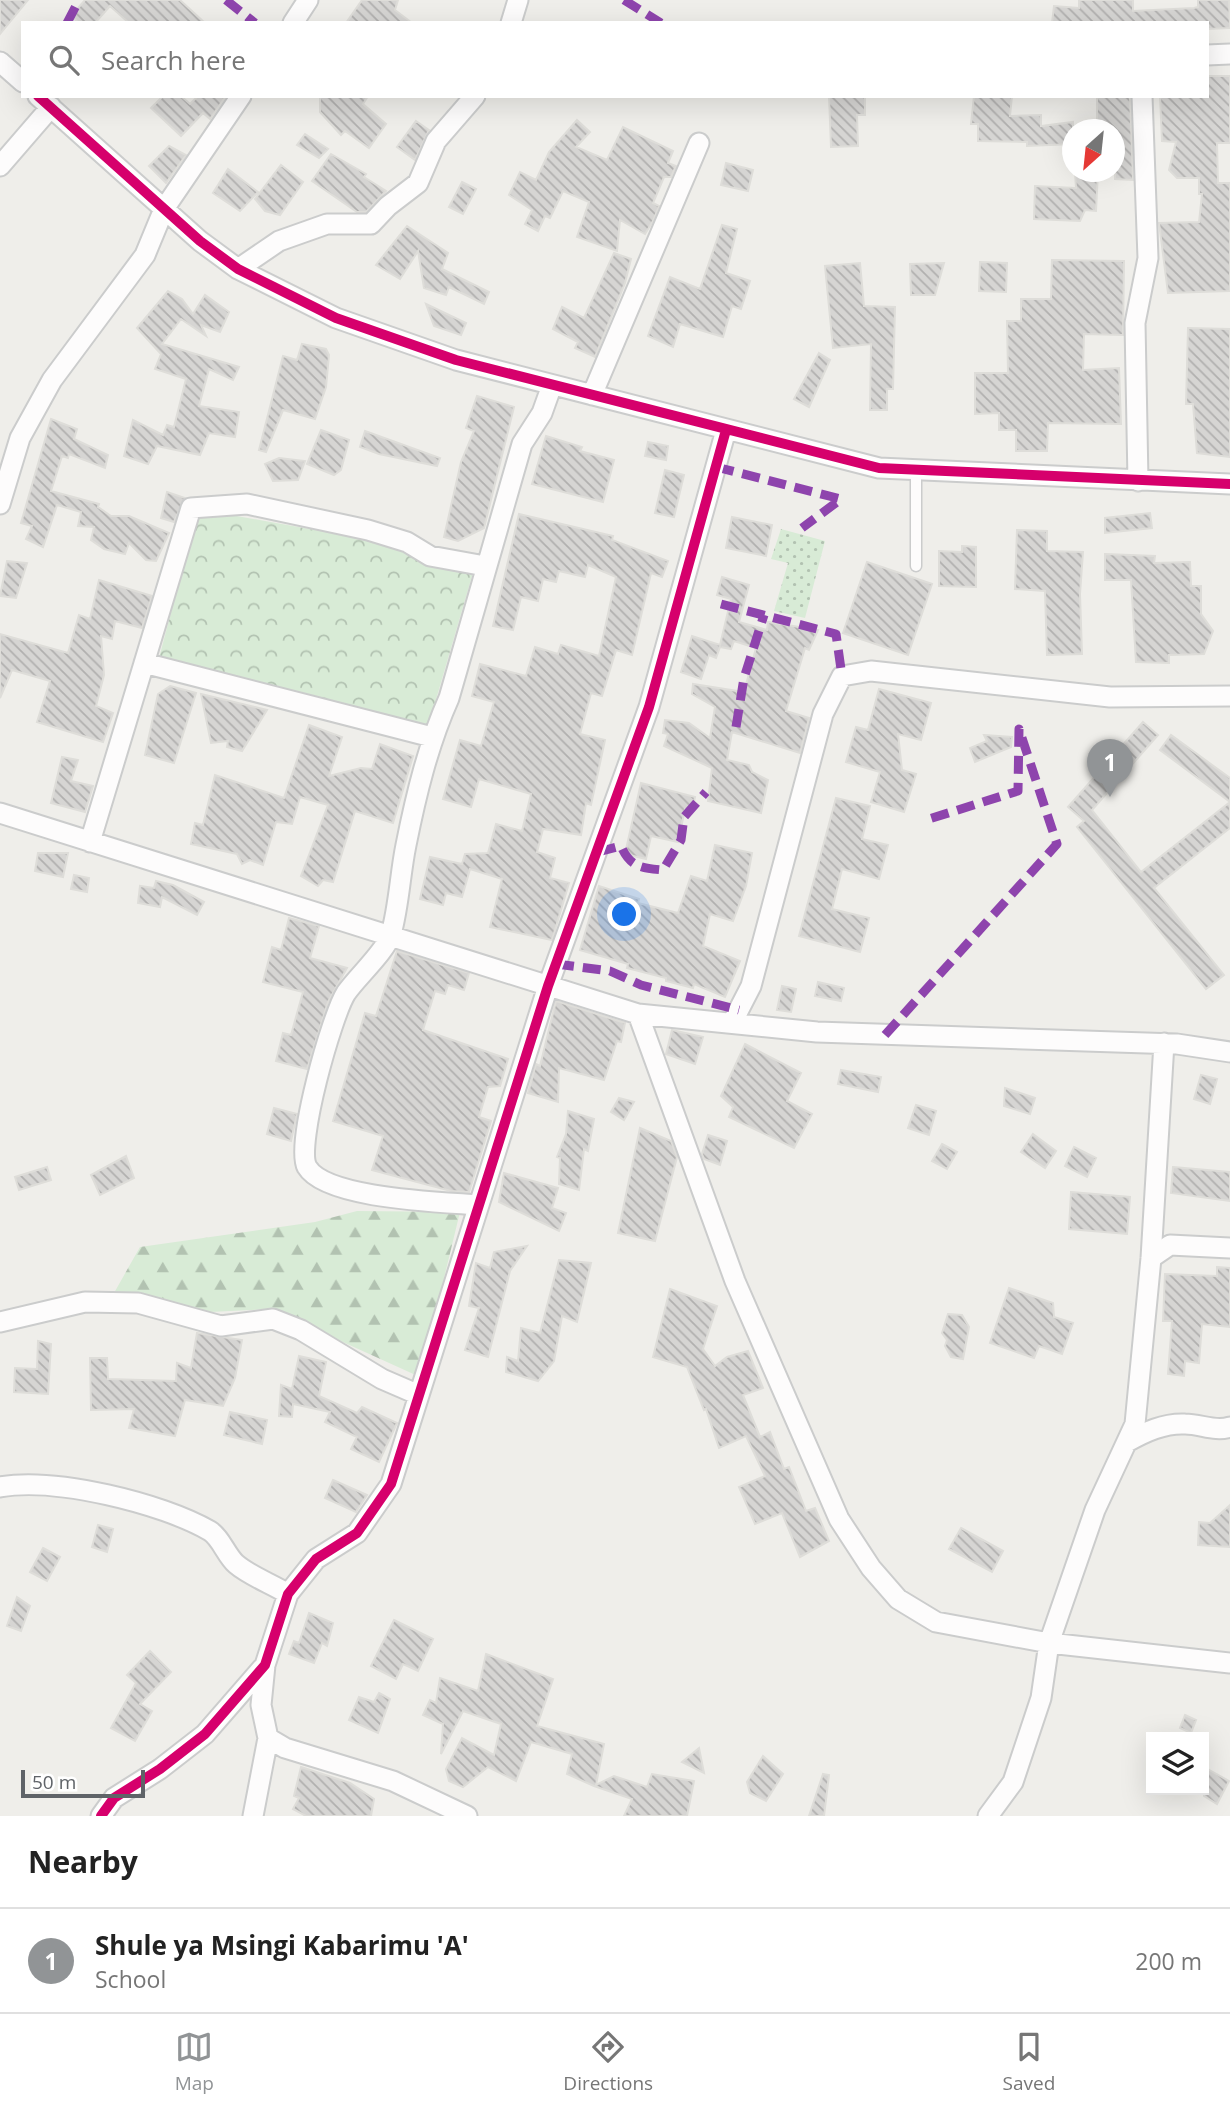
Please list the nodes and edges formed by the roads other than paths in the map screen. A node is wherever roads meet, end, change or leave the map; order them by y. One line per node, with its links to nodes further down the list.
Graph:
1 (308, 0): 3 (street)
2 (518, 0): 4 (street)
3 (294, 21)
4 (512, 21)
5 (1230, 54): 6 (street)
6 (1209, 55)
7 (0, 62): 8 (street)
8 (21, 80)
9 (240, 98): 15 (street)
10 (473, 98): 16 (street)
11 (1142, 98): 21 (street)
12 (44, 102): 14 (street); 15 (street)
13 (699, 143): 18 (street)
14 (0, 166)
15 (164, 209): 16 (street); 23 (street)
16 (238, 269): 17 (street)
17 (552, 385): 18 (street); 24 (street)
18 (592, 395): 19 (street)
19 (726, 430): 20 (street); 32 (street)
20 (916, 470): 21 (street); 25 (lane)
21 (1138, 481): 22 (street)
22 (1230, 484)
23 (0, 504)
24 (485, 566): 26 (street); 28 (street)
25 (916, 566)
26 (144, 663): 28 (street); 30 (street)
27 (1230, 696): 34 (street)
28 (432, 737): 31 (street)
29 (0, 813): 30 (street)
30 (90, 842): 31 (street)
31 (390, 937): 32 (street); 37 (street)
32 (548, 986): 33 (street); 37 (street)
33 (638, 1014): 34 (street); 46 (street)
34 (732, 1023): 35 (street)
35 (1164, 1044): 36 (street); 39 (street)
36 (1230, 1052)
37 (479, 1205): 41 (street)
38 (1230, 1248): 39 (street)
39 (1151, 1258): 43 (street)
40 (0, 1321): 41 (street)
41 (419, 1395): 45 (street)
42 (1230, 1427): 43 (street)
43 (1127, 1442): 46 (street)
44 (0, 1487): 45 (street)
45 (288, 1594): 48 (street)
46 (1049, 1643): 47 (street); 53 (street)
47 (1230, 1663)
48 (265, 1665): 49 (street); 50 (street)
49 (268, 1738): 51 (street); 52 (street)
50 (101, 1816)
51 (253, 1816)
52 (467, 1816)
53 (988, 1816)

